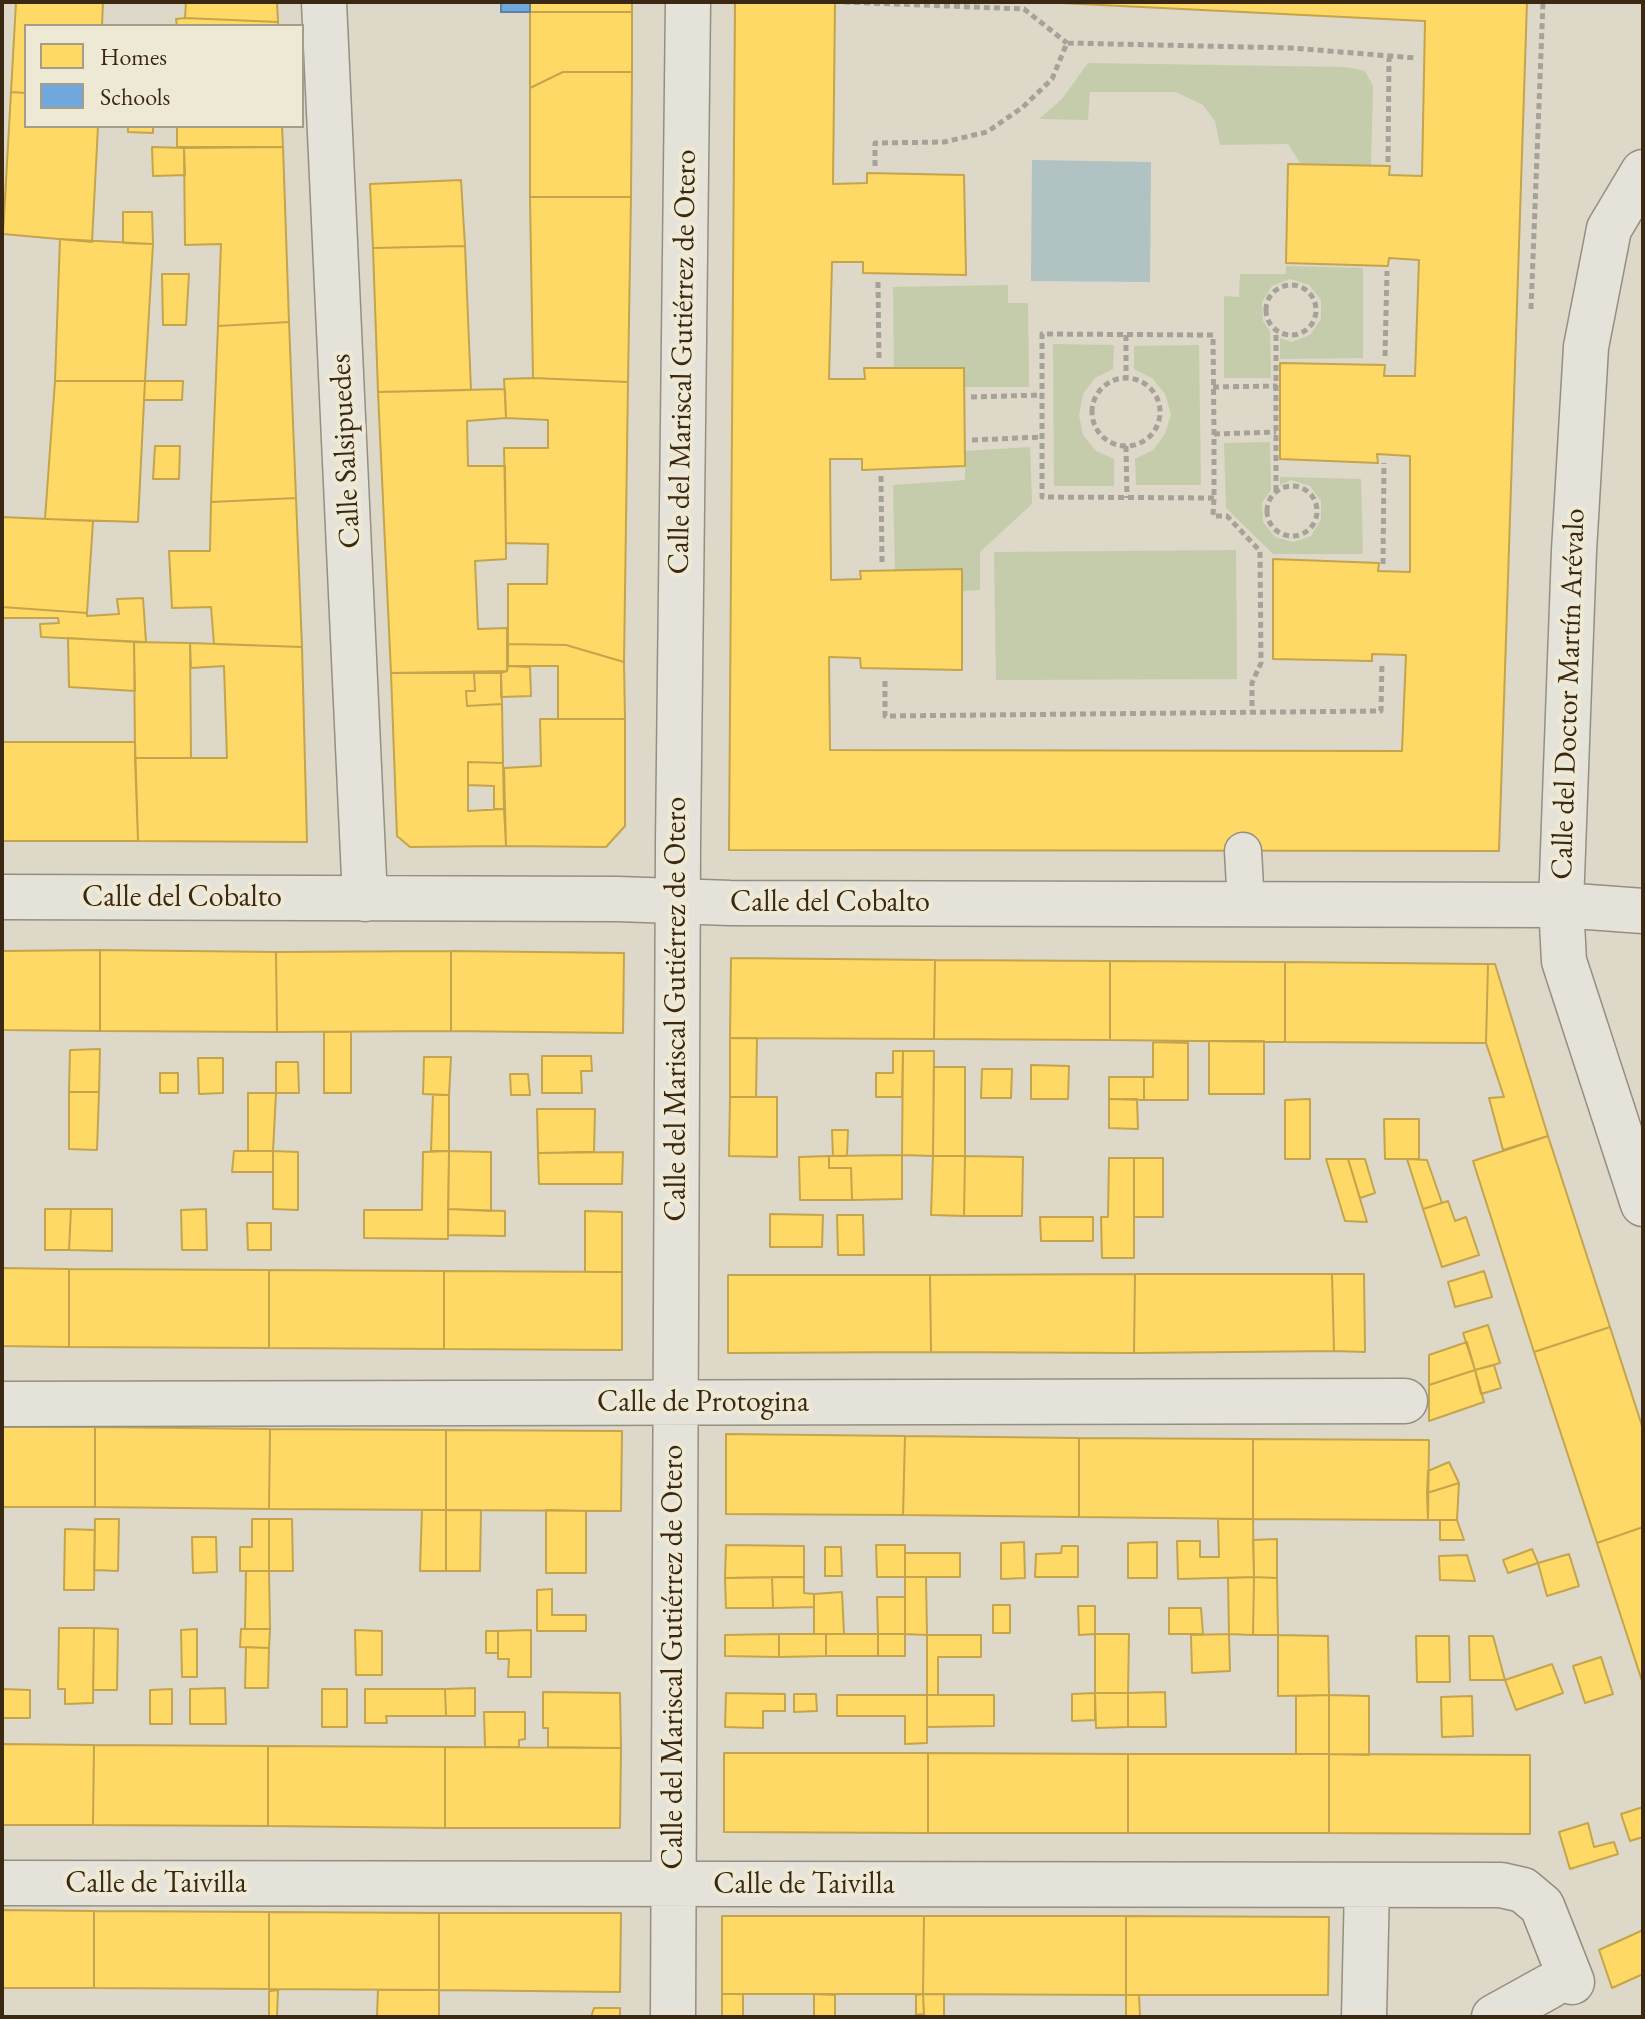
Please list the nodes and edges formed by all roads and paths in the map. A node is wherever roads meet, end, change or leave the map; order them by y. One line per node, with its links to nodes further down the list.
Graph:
1 (324, 2): 40 (street, Calle Salsipuedes)
2 (688, 2): 41 (street, Calle del Mariscal Gutiérrez de Otero)
3 (844, 2): 5 (path)
4 (1543, 2): 13 (path)
5 (1067, 43): 6 (path); 9 (path)
6 (1389, 58): 7 (path); 8 (path)
7 (1415, 58)
8 (1388, 162)
9 (875, 166)
10 (1641, 178): 43 (street, Calle del Doctor Martín Arévalo)
11 (1387, 271): 16 (path)
12 (878, 282): 17 (path)
13 (1531, 320)
14 (1276, 332): 14 (path); 19 (path)
15 (1126, 335): 18 (path); 20 (path); 21 (path)
16 (1385, 356)
17 (879, 361)
18 (1126, 378): 27 (path); 27 (path)
19 (1277, 386): 20 (path); 23 (path)
20 (1213, 387): 24 (path)
21 (1042, 395): 22 (path); 25 (path)
22 (971, 397)
23 (1276, 432): 24 (path); 30 (path)
24 (1214, 434): 32 (path)
25 (1042, 437): 26 (path); 31 (path)
26 (972, 440)
27 (1126, 446): 31 (path)
28 (1384, 463): 34 (path)
29 (881, 476): 33 (path)
30 (1276, 491): 30 (path)
31 (1127, 498): 32 (path)
32 (1214, 498): 37 (path)
33 (882, 563)
34 (1383, 564)
35 (1382, 662): 37 (path)
36 (885, 681): 37 (path)
37 (1252, 711)
38 (1243, 851): 42 (lane)
39 (2, 897): 40 (street, Calle del Cobalto)
40 (365, 899): 41 (street, Calle del Cobalto)
41 (678, 901): 42 (street, Calle del Cobalto); 47 (street, Calle del Mariscal Gutiérrez de Otero)
42 (1246, 904): 43 (street, Calle del Cobalto)
43 (1561, 905): 44 (street, Calle del Cobalto); 45 (street, Calle del Doctor Martín Arévalo)
44 (1643, 911)
45 (1643, 1204)
46 (1405, 1401): 47 (street, Calle de Protogina)
47 (675, 1403): 48 (street, Calle de Protogina); 50 (street, Calle del Mariscal Gutiérrez de Otero)
48 (2, 1404)
49 (2, 1883): 50 (street, Calle de Taivilla)
50 (672, 1885): 51 (street, Calle de Taivilla); 52 (street, Calle del Mariscal Gutiérrez de Otero)
51 (1367, 1885): 53 (street); 54 (street, Calle de Taivilla)
52 (673, 2017)
53 (1364, 2017)
54 (1494, 2017)

